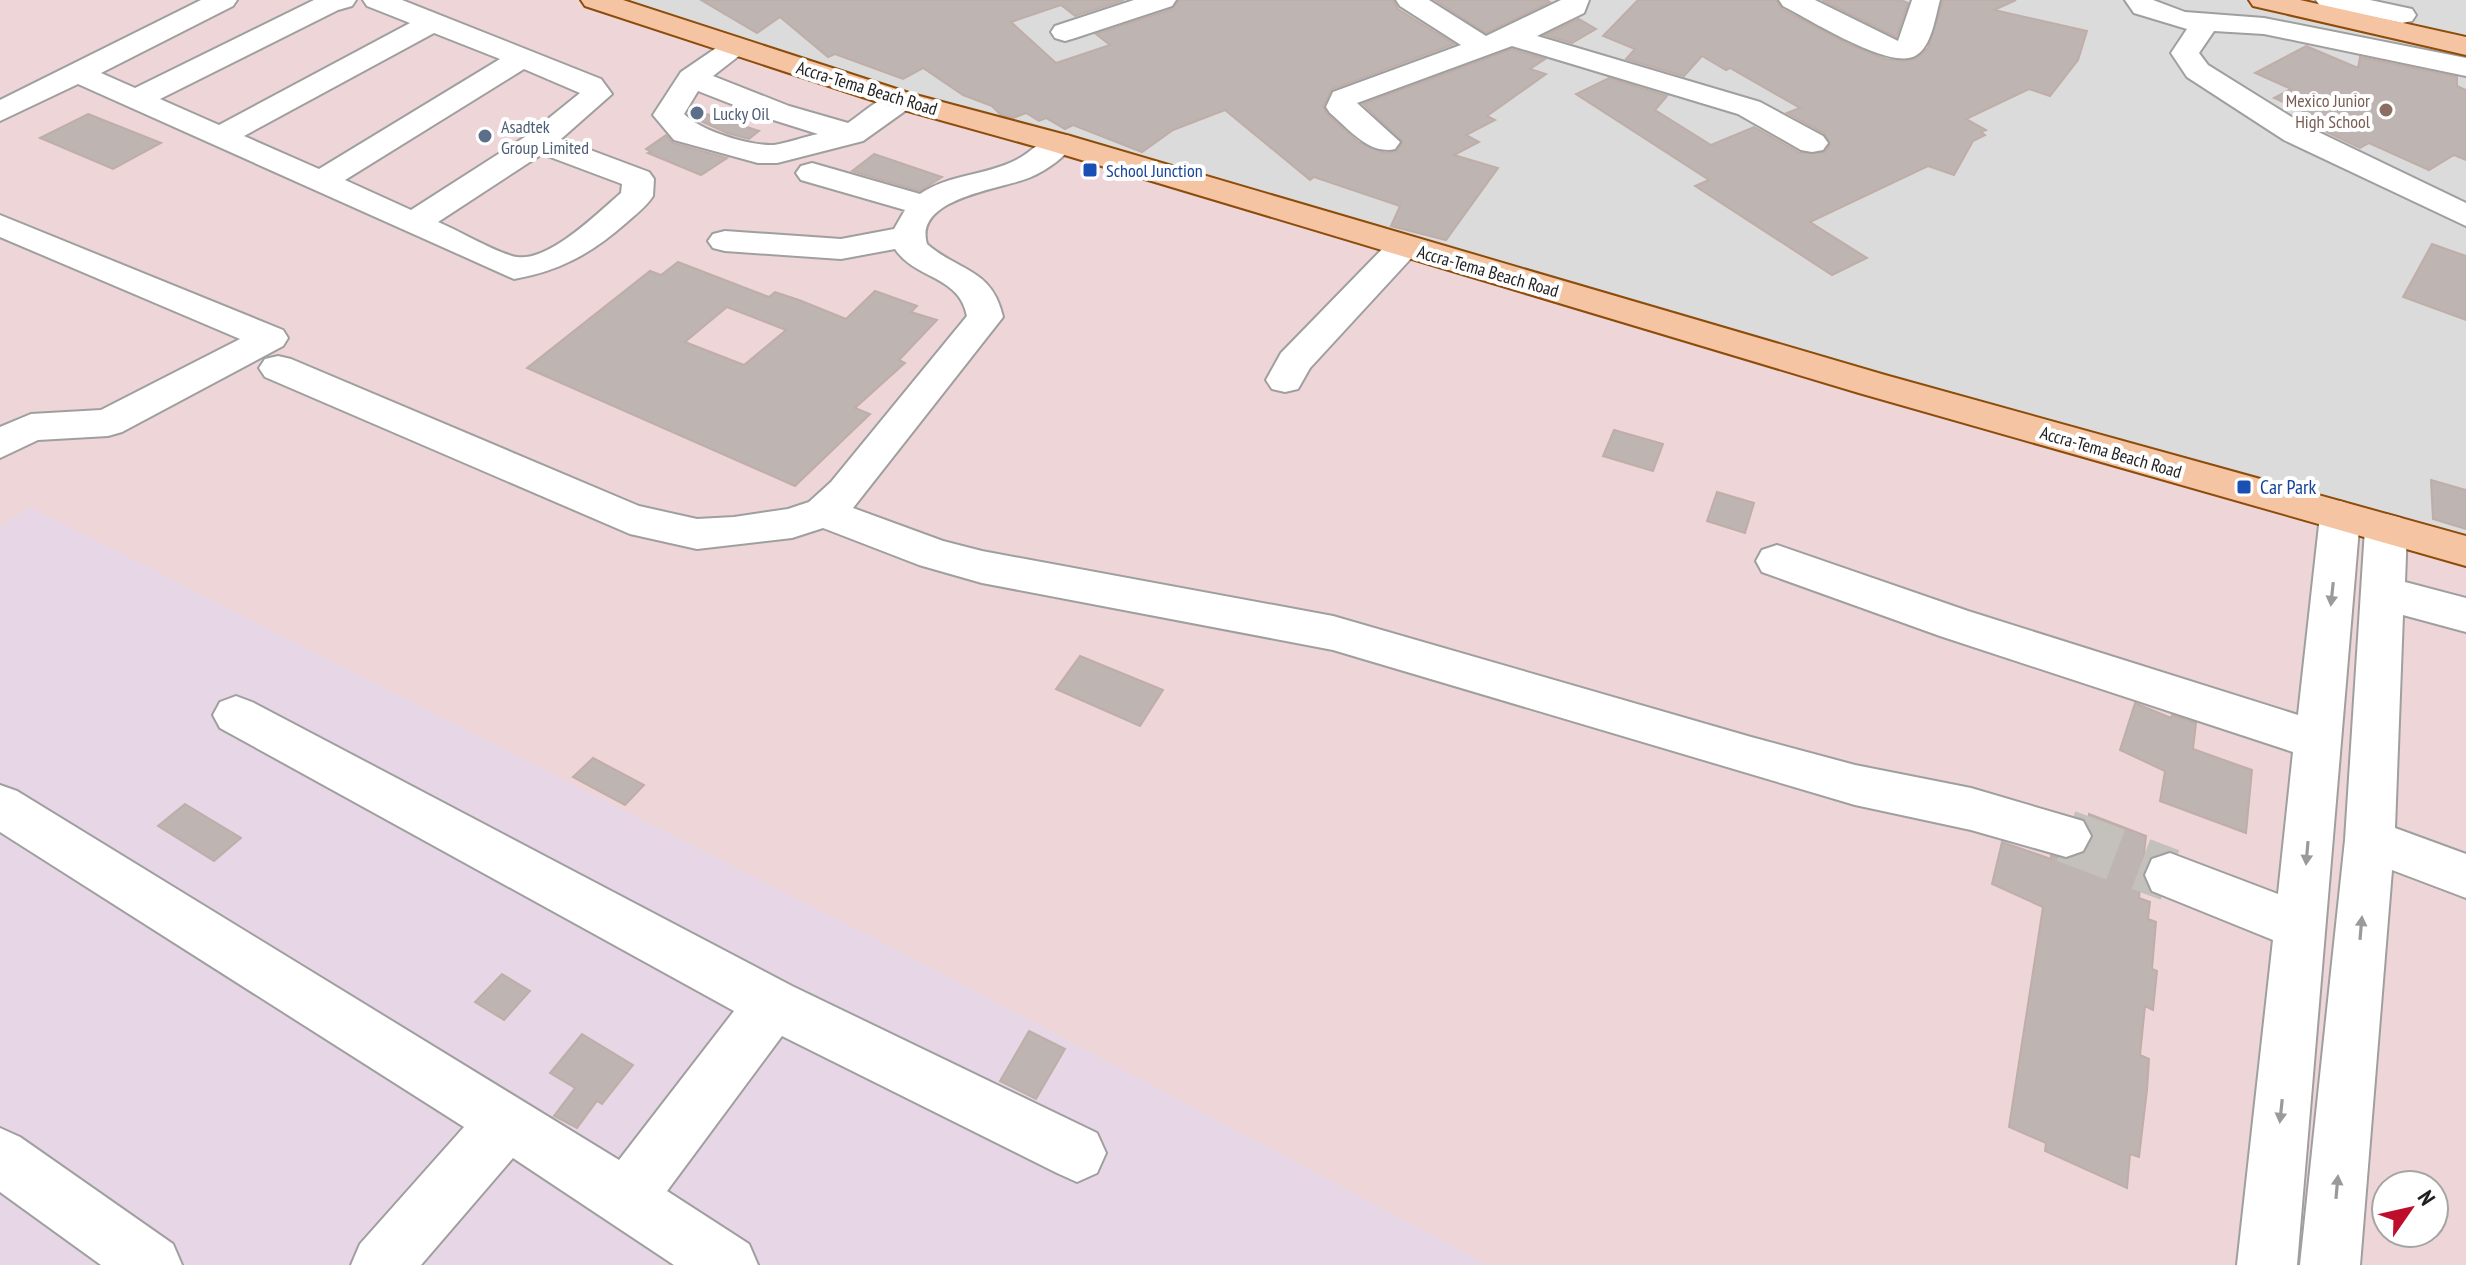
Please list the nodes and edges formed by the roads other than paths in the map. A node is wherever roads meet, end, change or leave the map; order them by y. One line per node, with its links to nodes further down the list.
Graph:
1 (152, 0): 15 (street)
2 (223, 0): 15 (street)
3 (342, 0): 28 (street)
4 (377, 0): 16 (street)
5 (595, 0): 22 (main road, Accra-Tema Beach Road)
6 (1162, 0): 18 (street)
7 (1410, 0): 20 (street)
8 (1793, 0): 9 (street)
9 (1926, 0)
10 (2139, 0): 17 (street)
11 (2263, 0): 13 (main road)
12 (1574, 3): 19 (street); 24 (street)
13 (2322, 4): 14 (main road)
14 (2401, 15): 21 (main road)
15 (191, 16): 26 (street)
16 (433, 22): 23 (street); 32 (street)
17 (2206, 22): 25 (street); 39 (street)
18 (1065, 32)
19 (1511, 37): 20 (street); 24 (street)
20 (1481, 46): 34 (street)
21 (2466, 46)
22 (735, 48): 27 (street); 29 (main road, Accra-Tema Beach Road)
23 (522, 58): 33 (street); 38 (street)
24 (1559, 66): 36 (street)
25 (2466, 67)
26 (77, 73): 28 (street); 30 (street)
27 (691, 78): 31 (street); 31 (street)
28 (136, 99): 32 (street)
29 (901, 100): 31 (street); 35 (main road, Accra-Tema Beach Road)
30 (0, 112)
31 (852, 134)
32 (219, 137): 38 (street)
33 (539, 142): 41 (street); 41 (street)
34 (1384, 142)
35 (1059, 143): 40 (street); 44 (main road, Accra-Tema Beach Road)
36 (1812, 143)
37 (812, 173): 40 (street)
38 (320, 182): 41 (street)
39 (2466, 216)
40 (916, 222): 43 (street); 48 (street)
41 (413, 223)
42 (3, 231): 47 (street)
43 (725, 241)
44 (1403, 247): 46 (street); 49 (main road, Accra-Tema Beach Road)
45 (278, 368): 48 (street)
46 (1285, 380)
47 (0, 444)
48 (823, 512): 57 (street)
49 (2363, 522): 50 (main road, Accra-Tema Beach Road); 52 (street); 55 (street, one-way to 55)
50 (2466, 551)
51 (1777, 561): 55 (street)
52 (2383, 593): 53 (street); 58 (street)
53 (2466, 615)
54 (236, 715): 62 (street)
55 (2318, 741): 61 (street, one-way to 61)
56 (0, 806): 63 (street)
57 (2066, 836)
58 (2370, 840): 60 (street); 71 (street, one-way to 58)
59 (2170, 875): 61 (street)
60 (2466, 876)
61 (2300, 927): 70 (street, one-way to 70)
62 (773, 1004): 64 (street); 66 (street)
63 (507, 1121): 66 (street); 68 (street)
64 (1077, 1153)
65 (0, 1157): 67 (street)
66 (626, 1198): 69 (street)
67 (152, 1265)
68 (381, 1265)
69 (728, 1265)
70 (2267, 1265)
71 (2330, 1265)

